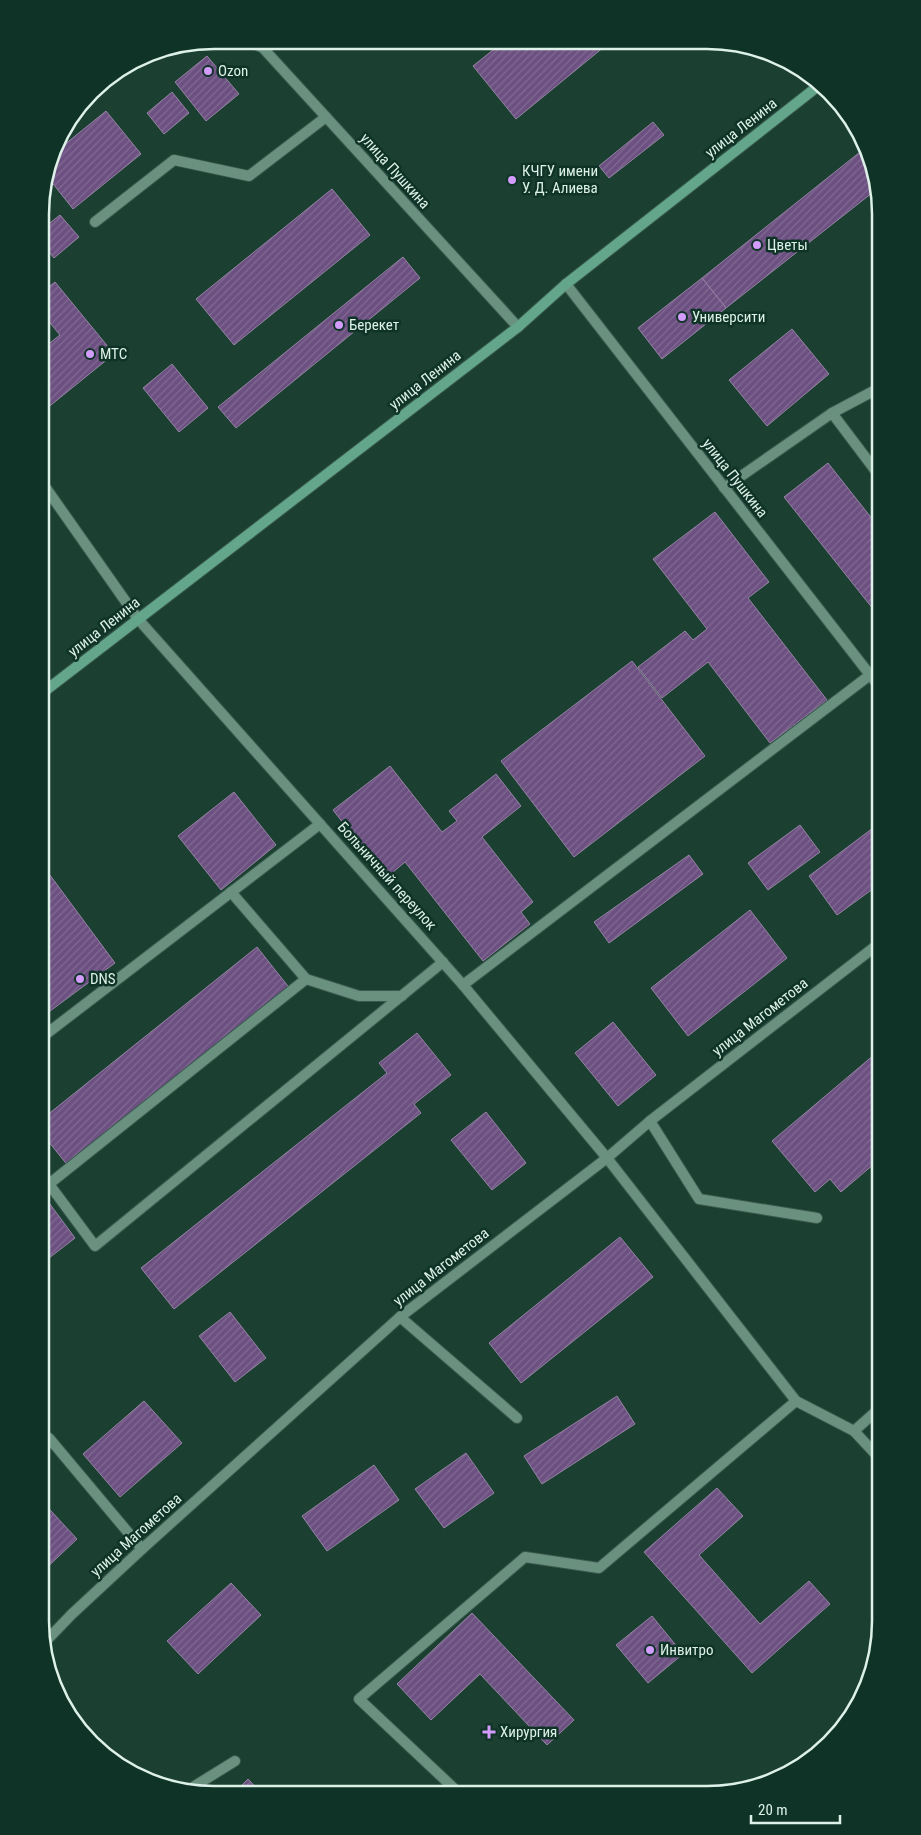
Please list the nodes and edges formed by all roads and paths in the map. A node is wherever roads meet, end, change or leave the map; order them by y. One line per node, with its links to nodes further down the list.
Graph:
1 (264, 49): 3 (street, улица Пушкина)
2 (815, 89): 5 (main road, улица Ленина)
3 (326, 117): 4 (street); 6 (street, улица Пушкина)
4 (95, 222)
5 (566, 284): 6 (main road, улица Ленина); 10 (street, улица Пушкина)
6 (518, 327): 12 (main road, улица Ленина)
7 (872, 392): 8 (street)
8 (832, 413): 9 (street); 10 (street)
9 (872, 466)
10 (724, 488): 13 (street, улица Пушкина)
11 (49, 492): 12 (street, Больничный переулок)
12 (138, 619): 15 (main road, улица Ленина); 16 (street, Больничный переулок)
13 (870, 675): 14 (street, улица Пушкина); 21 (street)
14 (872, 678)
15 (49, 688)
16 (320, 824): 17 (street); 19 (street, Больничный переулок)
17 (231, 892): 20 (street); 23 (street)
18 (872, 949): 24 (street, улица Магометова)
19 (443, 962): 21 (street, Больничный переулок); 22 (street)
20 (306, 979): 22 (street); 26 (street)
21 (463, 985): 25 (street, Больничный переулок)
22 (402, 996): 26 (street)
23 (49, 1032)
24 (650, 1121): 25 (street, улица Магометова); 27 (street)
25 (607, 1158): 28 (street, улица Магометова); 29 (street, Больничный переулок)
26 (49, 1184)
27 (817, 1218)
28 (400, 1318): 31 (street); 35 (street, улица Магометова)
29 (796, 1401): 32 (street); 39 (street)
30 (872, 1415): 32 (street)
31 (517, 1418)
32 (854, 1431): 34 (street)
33 (49, 1438): 35 (street)
34 (872, 1450)
35 (142, 1549): 36 (street, улица Магометова)
36 (50, 1637)
37 (235, 1761): 38 (street)
38 (196, 1785)
39 (451, 1786)

